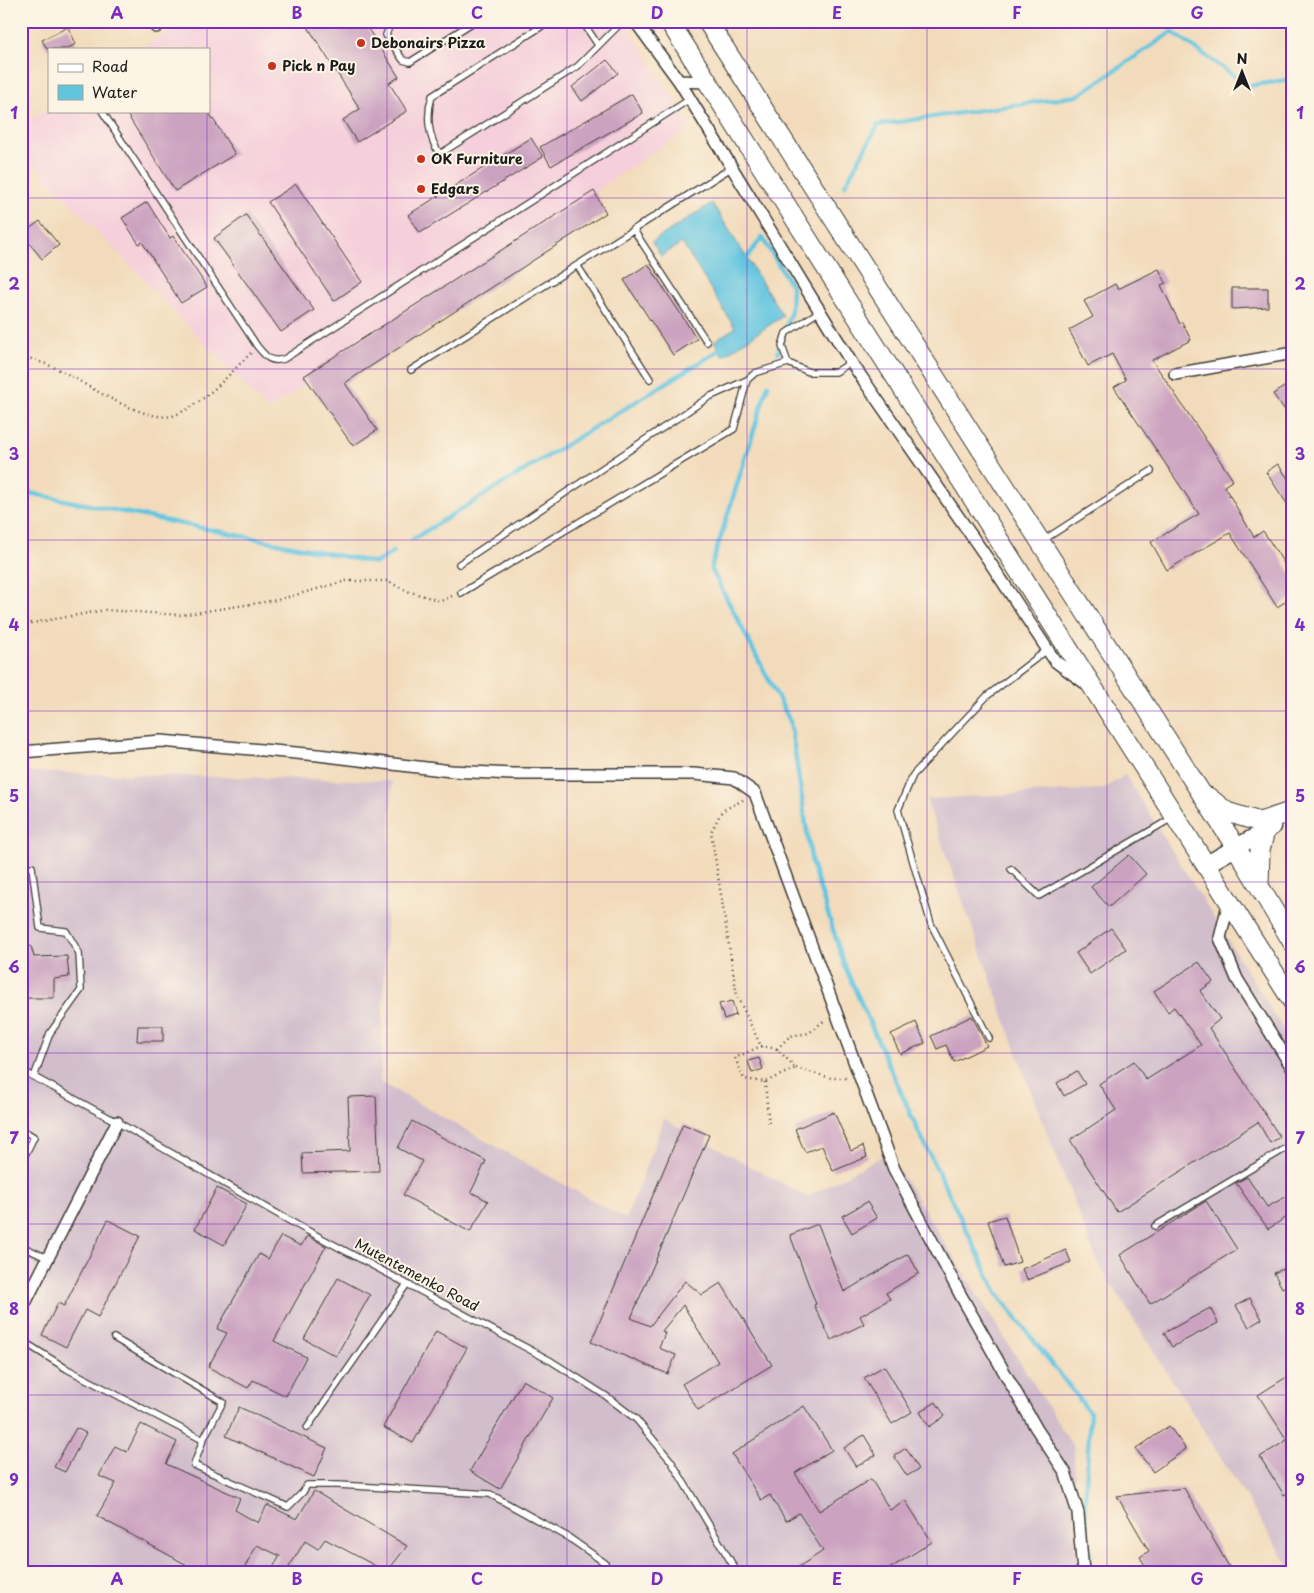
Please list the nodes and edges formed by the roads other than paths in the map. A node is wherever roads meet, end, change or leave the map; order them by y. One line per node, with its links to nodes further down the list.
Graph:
1 (394, 21): 2 (lane)
2 (475, 21)
3 (550, 21): 9 (lane)
4 (582, 21): 9 (lane)
5 (623, 21): 9 (lane)
6 (635, 21): 10 (street)
7 (669, 21): 11 (highway)
8 (707, 21): 27 (highway)
9 (598, 45)
10 (679, 81): 11 (street); 12 (street)
11 (706, 82): 31 (highway)
12 (690, 99): 13 (lane); 14 (street)
13 (103, 112)
14 (731, 168): 15 (lane); 17 (street)
15 (633, 229): 16 (lane); 18 (lane)
16 (577, 265): 22 (lane); 24 (lane)
17 (820, 311): 20 (street); 21 (lane)
18 (707, 342)
19 (1293, 353): 23 (street)
20 (851, 362): 21 (lane); 30 (street)
21 (788, 363): 25 (lane)
22 (411, 370)
23 (1175, 374)
24 (650, 379)
25 (747, 380): 28 (lane); 29 (lane)
26 (1151, 471): 27 (lane)
27 (1040, 542): 33 (highway)
28 (459, 564)
29 (461, 593)
30 (1047, 650): 31 (street); 45 (lane)
31 (1096, 691): 35 (highway)
32 (21, 752): 64 (street)
33 (1199, 790): 34 (highway); 37 (highway)
34 (1293, 813): 36 (main road)
35 (1176, 815): 38 (highway); 40 (lane)
36 (1265, 831): 37 (main road); 41 (highway)
37 (1237, 849): 38 (main road); 41 (highway)
38 (1207, 864): 42 (highway)
39 (32, 867): 48 (lane)
40 (1011, 869)
41 (1259, 886): 43 (highway)
42 (1229, 900): 44 (highway); 46 (street)
43 (1293, 944)
44 (1293, 1002)
45 (989, 1038)
46 (1293, 1069)
47 (21, 1070): 48 (lane, Mutentemenko Road)
48 (34, 1077): 49 (lane, Mutentemenko Road)
49 (118, 1122): 55 (street); 56 (lane, Mutentemenko Road)
50 (21, 1129): 52 (lane)
51 (1293, 1144): 53 (lane)
52 (21, 1163)
53 (1156, 1226)
54 (21, 1246): 55 (lane)
55 (47, 1258): 57 (street)
56 (407, 1284): 60 (lane); 63 (lane, Mutentemenko Road)
57 (21, 1311)
58 (114, 1338): 61 (lane)
59 (21, 1340): 61 (lane)
60 (307, 1428)
61 (204, 1440): 62 (lane)
62 (608, 1572)
63 (737, 1572)
64 (1083, 1572)

